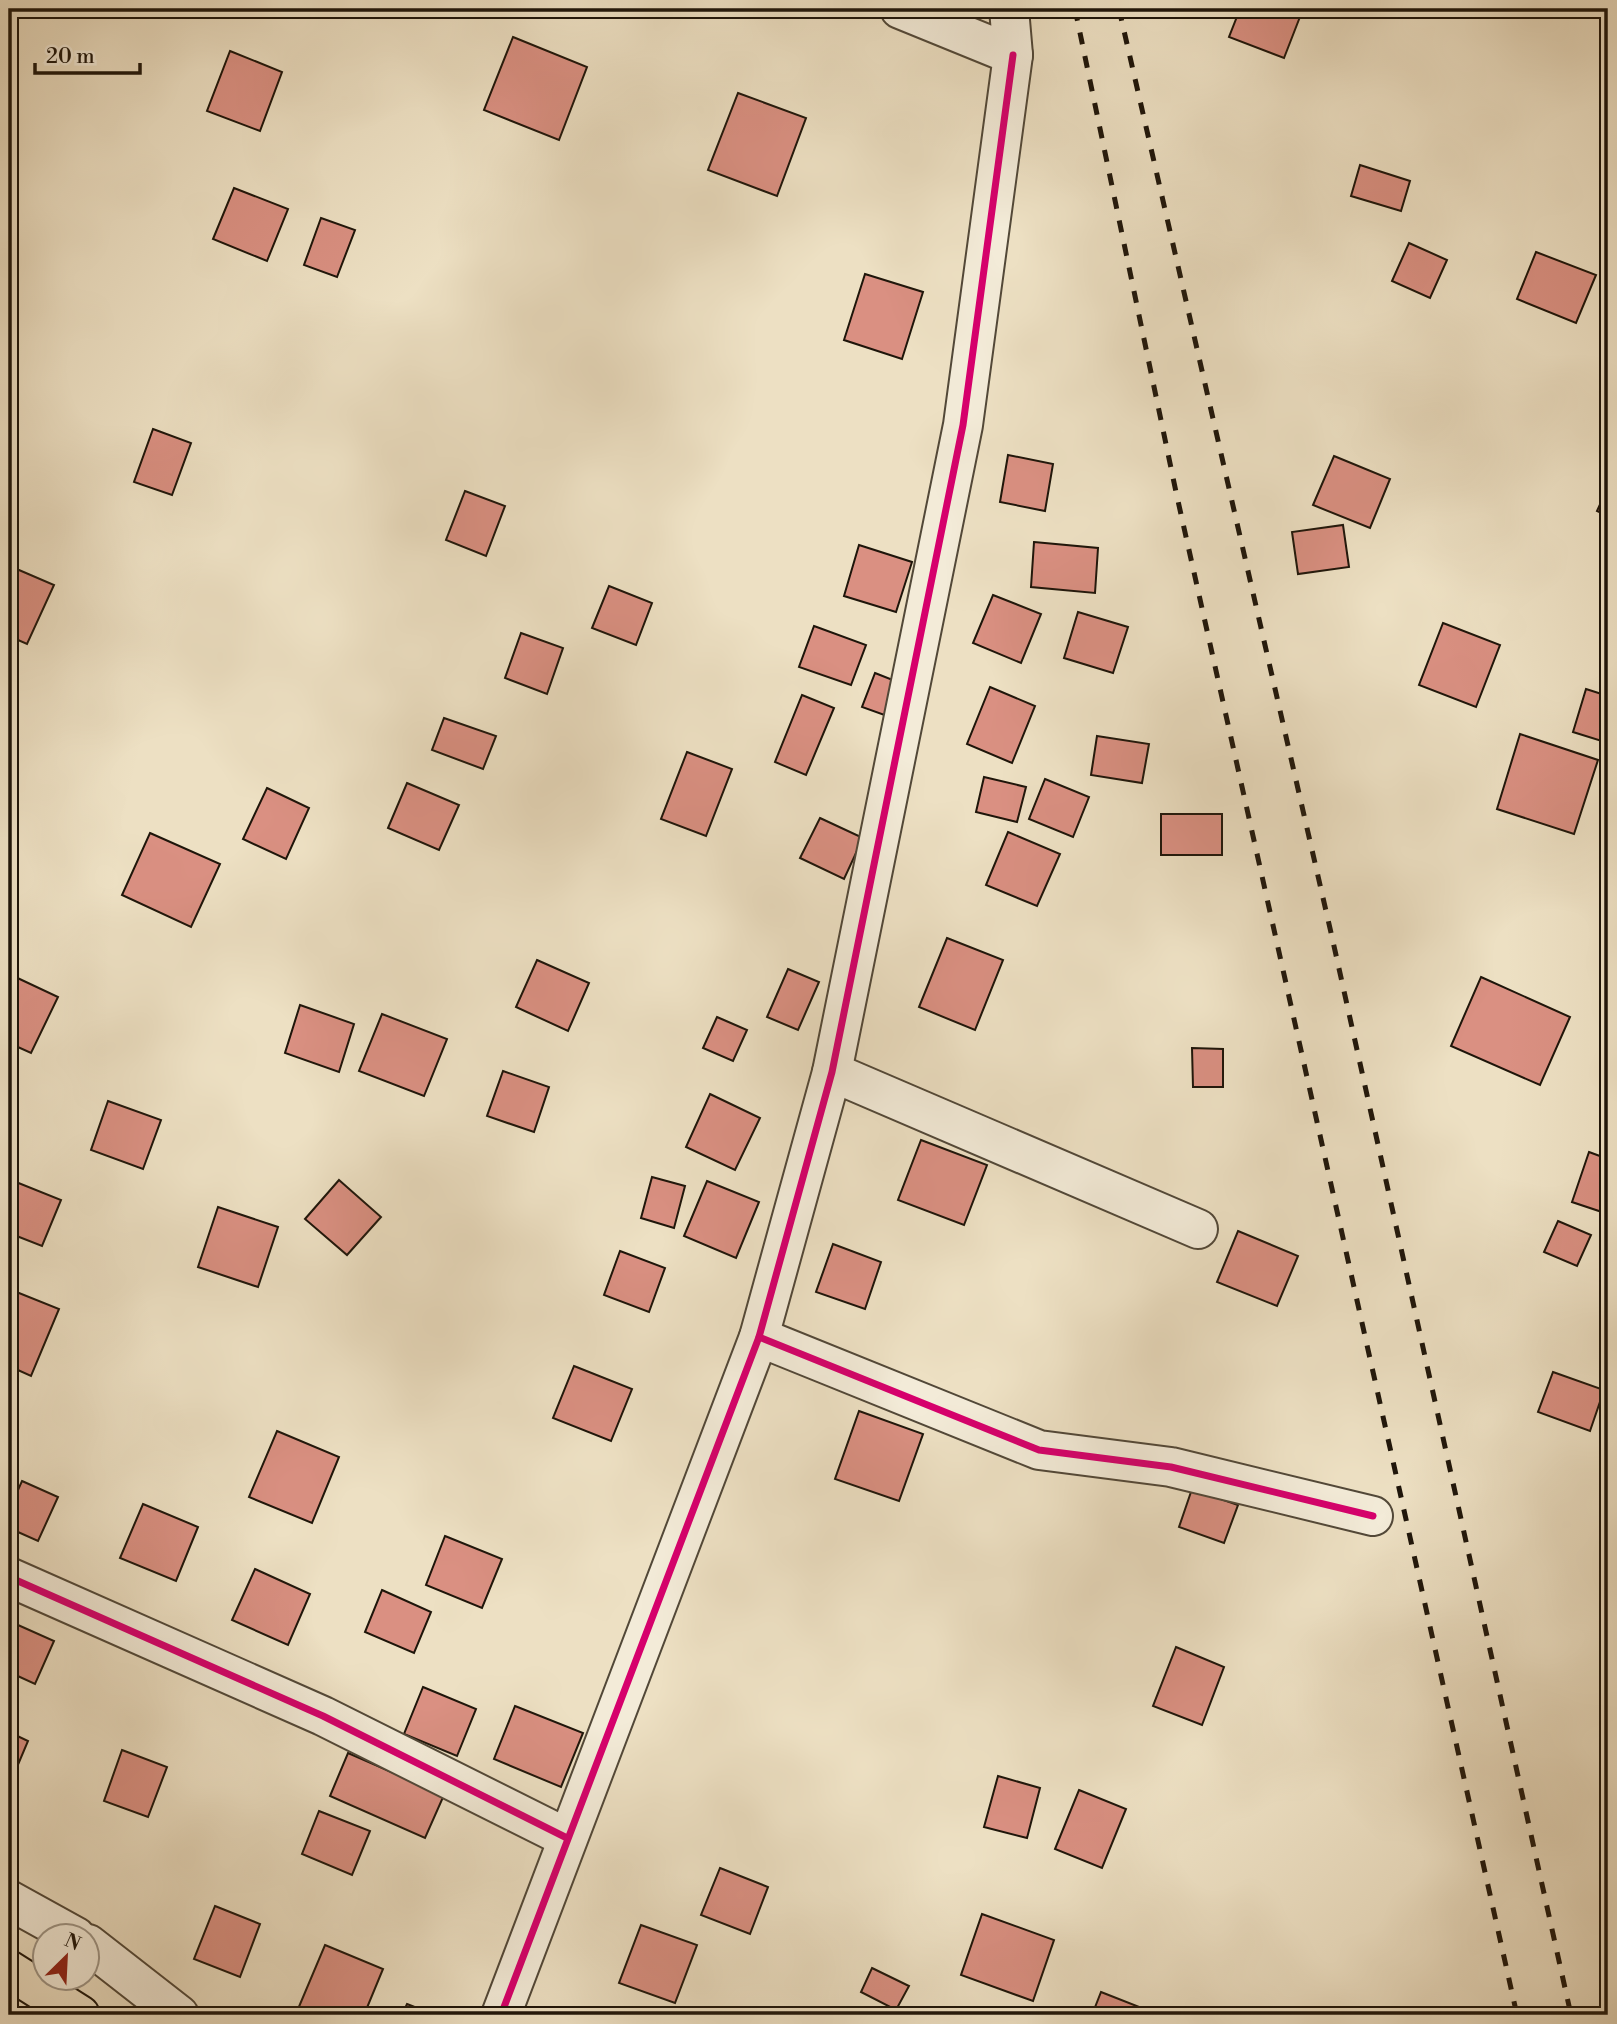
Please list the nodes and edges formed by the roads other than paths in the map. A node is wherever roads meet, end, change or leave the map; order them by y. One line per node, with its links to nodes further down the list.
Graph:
1 (900, 9): 3 (street)
2 (1009, 9): 3 (street)
3 (1013, 55): 4 (street)
4 (832, 1072): 5 (street); 6 (street)
5 (1198, 1229)
6 (759, 1336): 7 (street); 9 (street)
7 (1373, 1516)
8 (9, 1577): 9 (street)
9 (567, 1838): 16 (street)
10 (9, 1900): 11 (street)
11 (51, 1923)
12 (102, 1955): 15 (street)
13 (9, 1970): 14 (highway)
14 (80, 2015)
15 (179, 2015)
16 (501, 2015)

